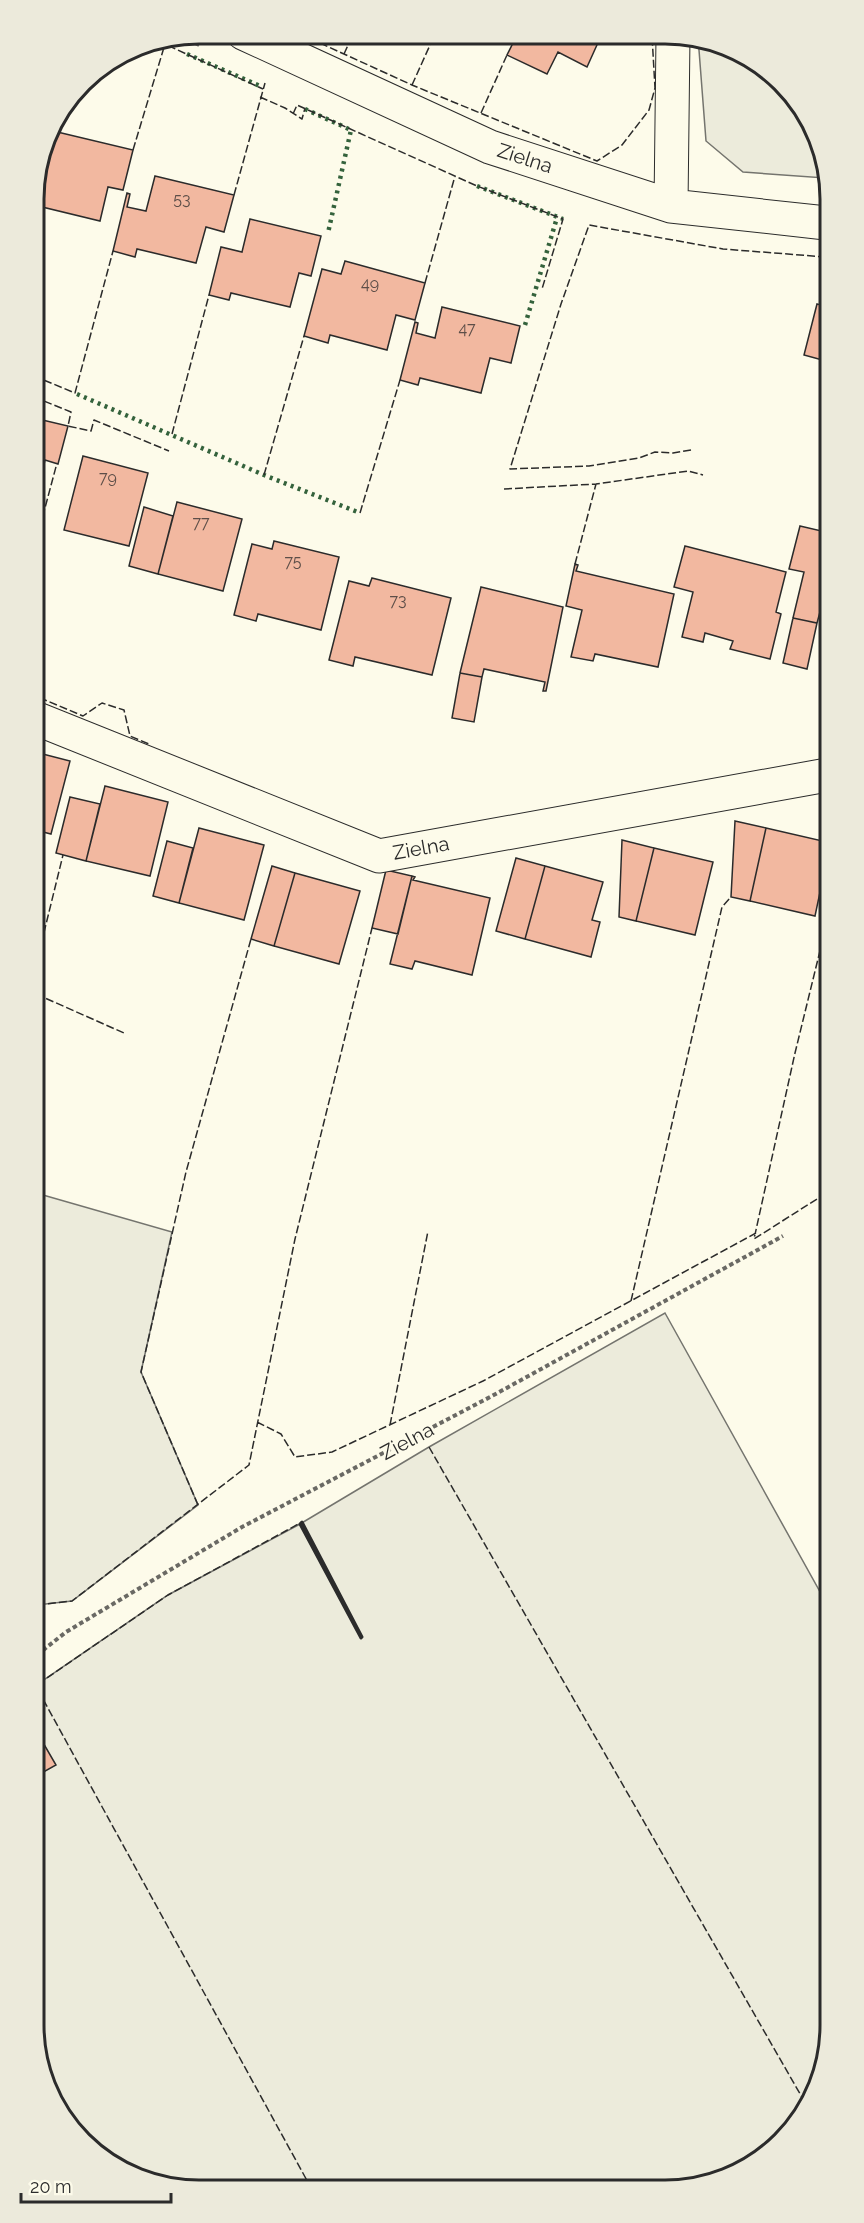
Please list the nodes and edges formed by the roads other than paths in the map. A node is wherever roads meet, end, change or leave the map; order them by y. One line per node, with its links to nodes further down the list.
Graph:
1 (267, 44): 3 (street, Zielna)
2 (673, 44): 3 (street)
3 (671, 206): 4 (street, Zielna)
4 (820, 222)
5 (44, 722): 6 (street, Zielna)
6 (820, 776)

